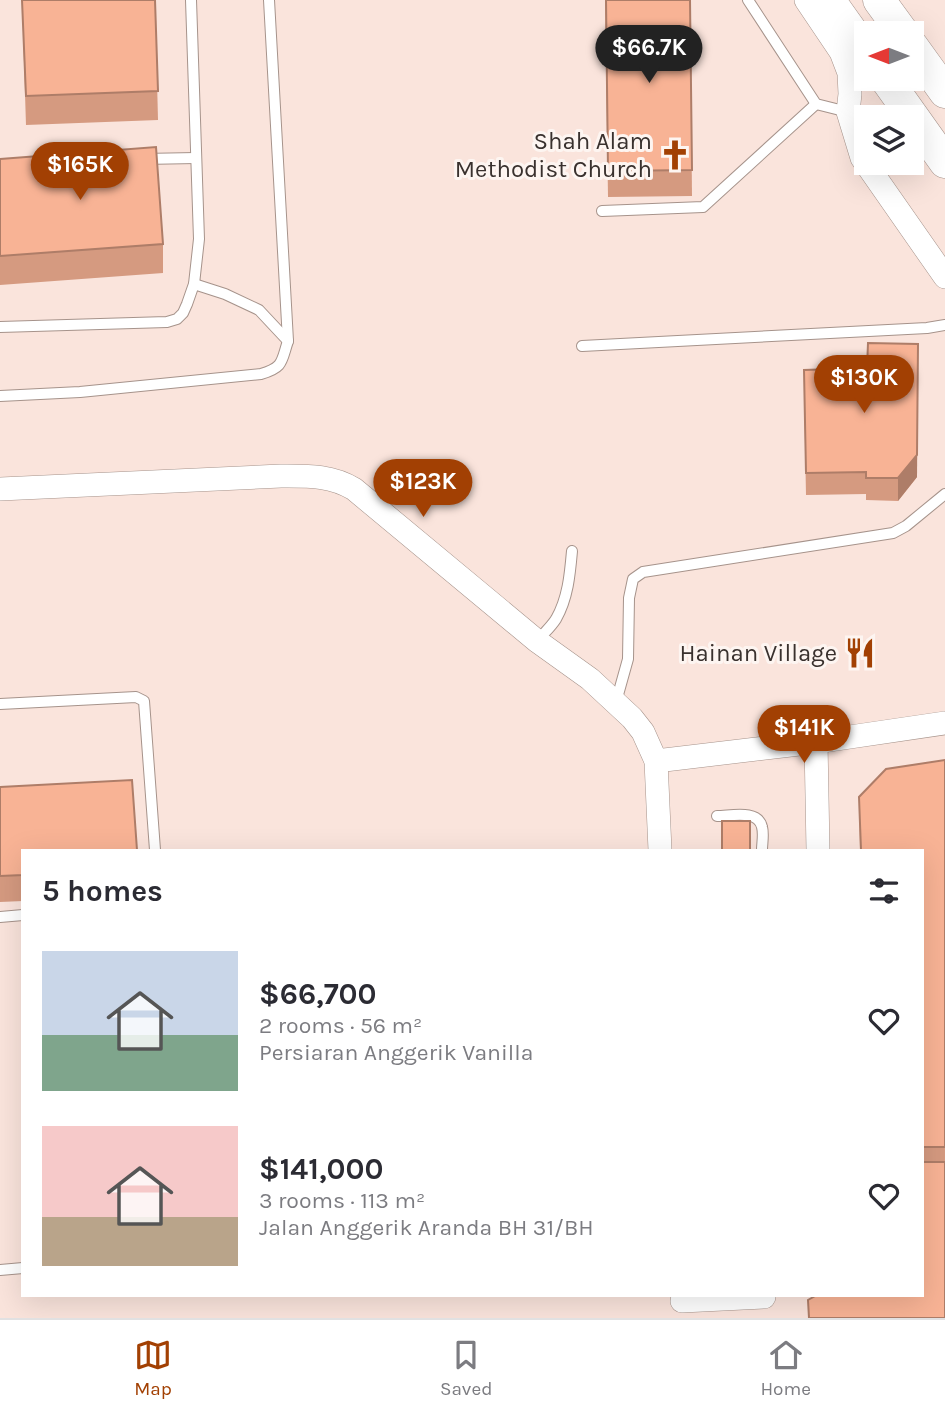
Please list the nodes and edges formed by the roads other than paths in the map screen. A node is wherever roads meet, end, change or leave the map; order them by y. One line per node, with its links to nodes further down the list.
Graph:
1 (191, 0): 14 (lane)
2 (269, 0): 22 (lane)
3 (748, 0): 12 (lane)
4 (806, 0): 13 (street)
5 (829, 0): 8 (main road)
6 (879, 0): 7 (main road)
7 (894, 21)
8 (854, 35)
9 (924, 63): 11 (main road)
10 (895, 91): 16 (main road)
11 (945, 92)
12 (816, 104): 13 (lane); 17 (lane)
13 (848, 112): 18 (street)
14 (196, 158): 15 (lane); 19 (lane)
15 (131, 159)
16 (945, 162)
17 (603, 211)
18 (945, 277)
19 (194, 284): 21 (lane); 22 (lane)
20 (945, 325): 23 (lane)
21 (0, 327)
22 (288, 341): 24 (lane)
23 (582, 346)
24 (0, 396)
25 (0, 489): 28 (street)
26 (945, 494): 29 (lane)
27 (572, 551): 28 (lane)
28 (537, 641): 29 (street)
29 (616, 702): 33 (street)
30 (0, 704): 35 (lane)
31 (945, 723): 32 (street)
32 (816, 742): 33 (street); 38 (street)
33 (656, 761): 36 (street)
34 (717, 816): 37 (lane)
35 (155, 849)
36 (660, 849)
37 (762, 849)
38 (818, 849)
39 (21, 915): 40 (lane)
40 (0, 917)
41 (21, 1268): 42 (lane)
42 (0, 1270)
43 (765, 1303): 44 (street)
44 (682, 1305)

